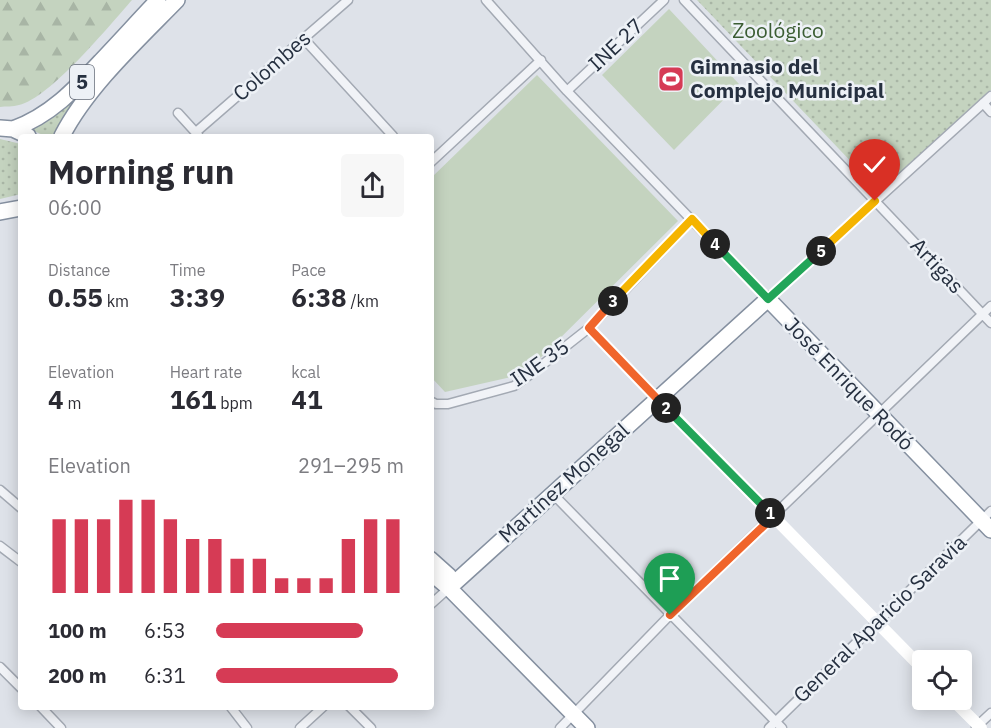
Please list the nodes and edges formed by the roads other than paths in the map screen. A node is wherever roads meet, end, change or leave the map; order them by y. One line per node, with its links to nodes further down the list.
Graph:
1 (158, 0): 14 (highway, 5)
2 (177, 0): 16 (highway, 5)
3 (348, 0): 7 (street, Colombes)
4 (486, 0): 8 (street, José Enrique Rodó)
5 (664, 0): 9 (street, INE 27)
6 (684, 0): 20 (street, Artigas)
7 (304, 39): 17 (street, Colombes); 18 (street)
8 (541, 60): 9 (street, José Enrique Rodó); 19 (street)
9 (567, 91): 21 (street, José Enrique Rodó)
10 (991, 96): 11 (street, Martínez Monegal)
11 (983, 103): 12 (street); 20 (street, Martínez Monegal)
12 (991, 112)
13 (178, 113): 17 (street)
14 (7, 128): 15 (highway)
15 (23, 134)
16 (63, 134)
17 (198, 134)
18 (391, 134)
19 (434, 159)
20 (875, 201): 22 (street, Martínez Monegal); 24 (street, Artigas)
21 (692, 219): 22 (street, José Enrique Rodó); 26 (street, INE 35)
22 (768, 299): 27 (highway, Martínez Monegal); 29 (highway, José Enrique Rodó)
23 (991, 306): 24 (street)
24 (982, 314): 25 (street, Artigas); 29 (street)
25 (991, 323)
26 (589, 328): 27 (street); 28 (street, INE 35)
27 (657, 398): 31 (highway, Martínez Monegal); 33 (street)
28 (434, 403)
29 (878, 414): 33 (street); 34 (highway, José Enrique Rodó)
30 (0, 490): 32 (street)
31 (552, 493): 39 (highway, Martínez Monegal); 41 (street)
32 (18, 505)
33 (773, 517): 41 (street); 42 (street)
34 (988, 520): 42 (street, General Aparicio Saravia)
35 (0, 546): 36 (street)
36 (18, 560)
37 (434, 564): 39 (highway)
38 (434, 574): 39 (highway)
39 (452, 585): 40 (street, Martínez Monegal); 52 (highway)
40 (434, 601)
41 (670, 615): 52 (street); 53 (street)
42 (877, 621): 43 (street); 53 (street, General Aparicio Saravia)
43 (912, 658)
44 (0, 667): 45 (street)
45 (18, 685)
46 (44, 710): 55 (street)
47 (233, 710): 56 (street)
48 (320, 710): 57 (street)
49 (353, 710): 58 (street)
50 (962, 710): 54 (street)
51 (991, 713): 54 (street)
52 (573, 714): 59 (street); 60 (highway)
53 (776, 726)
54 (978, 727)
55 (61, 728)
56 (247, 728)
57 (300, 728)
58 (371, 728)
59 (560, 728)
60 (587, 728)

